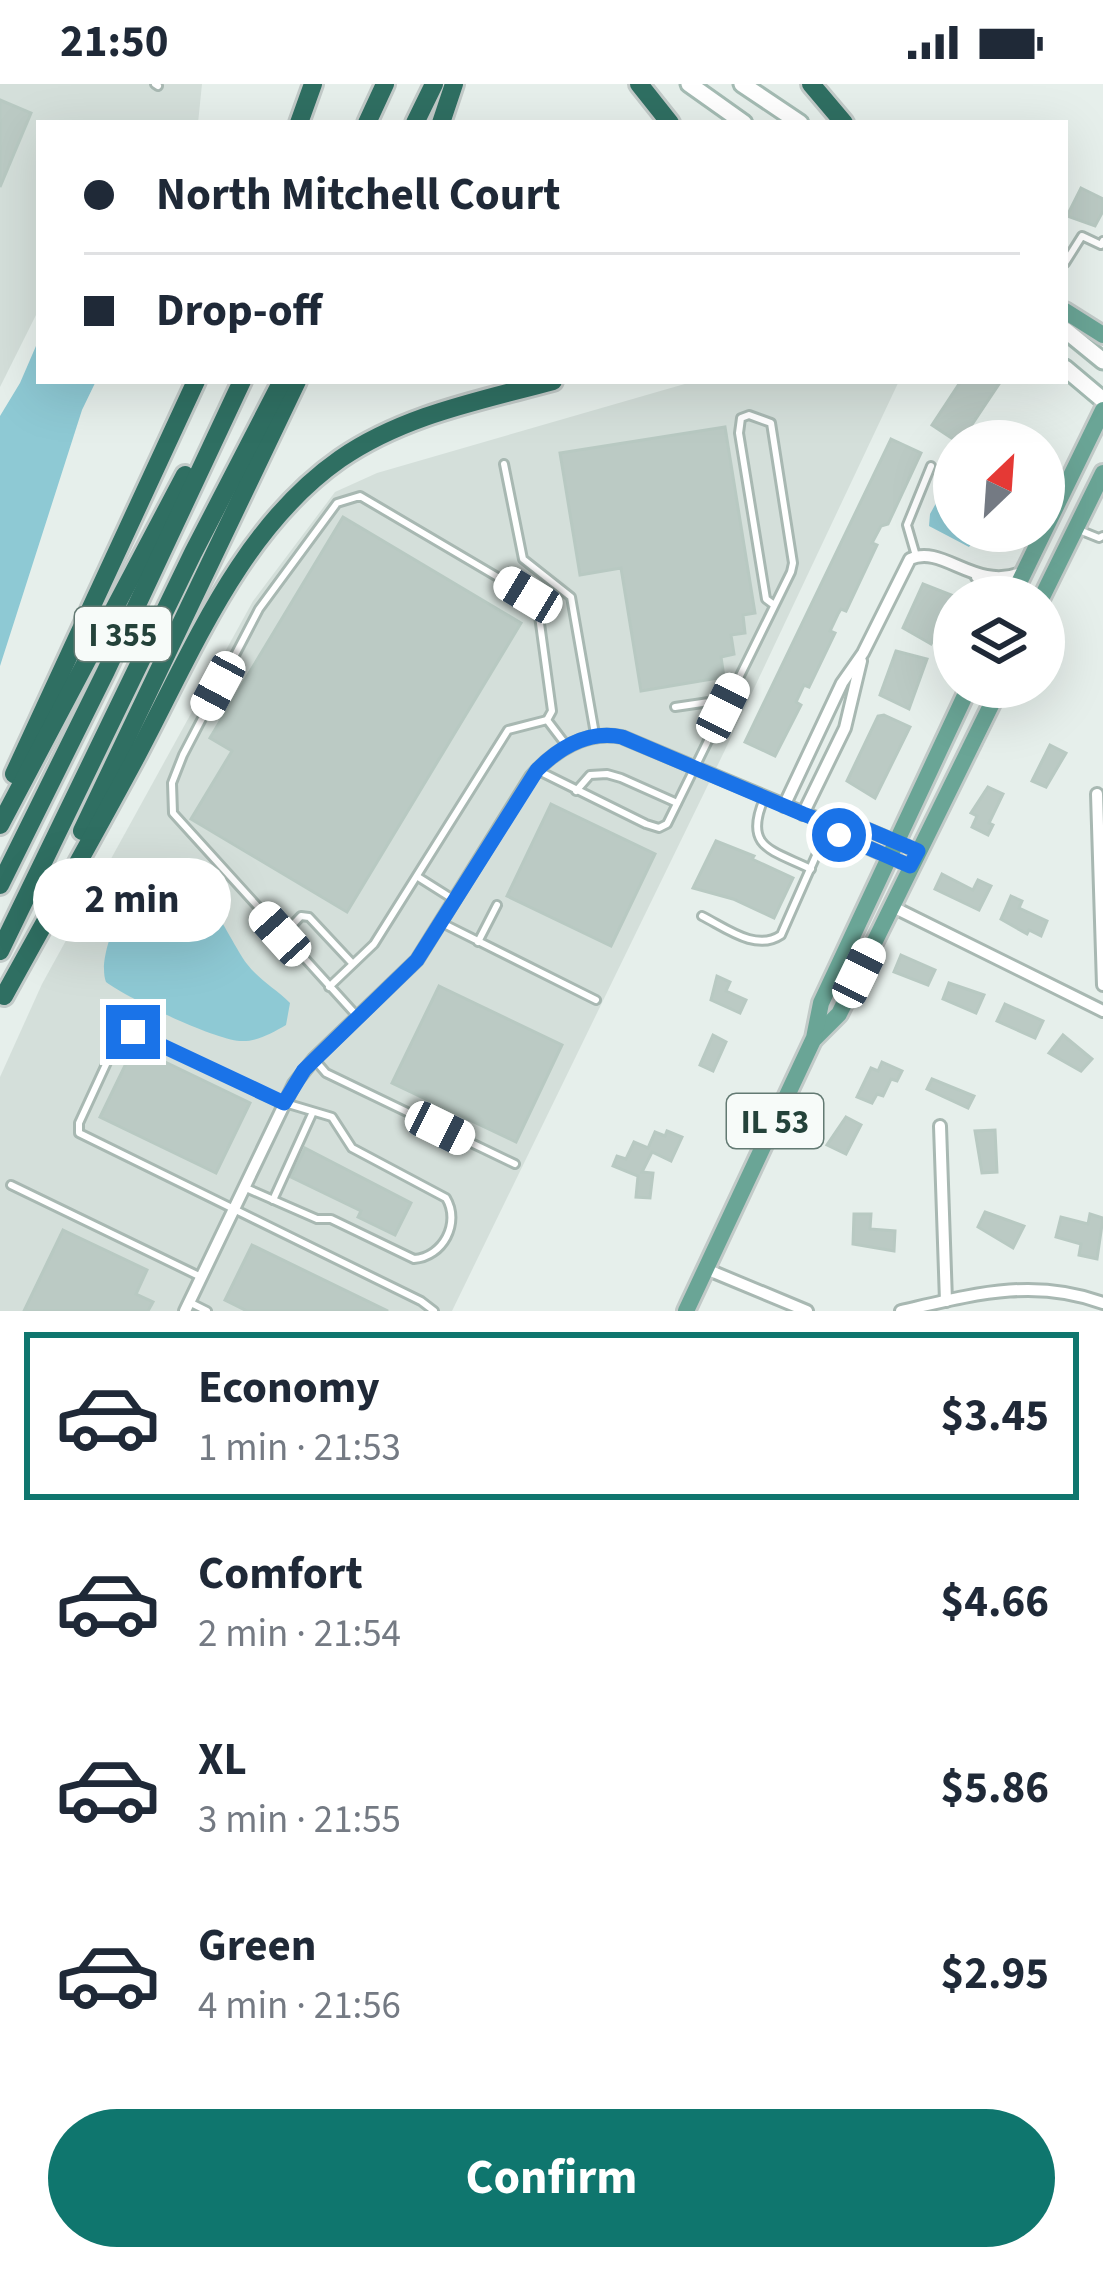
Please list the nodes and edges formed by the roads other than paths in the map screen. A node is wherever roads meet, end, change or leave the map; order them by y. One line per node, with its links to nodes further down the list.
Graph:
1 (313, 84): 10 (highway)
2 (386, 84): 11 (highway)
3 (434, 84): 9 (highway)
4 (454, 84): 12 (highway)
5 (639, 84): 13 (highway)
6 (689, 84): 14 (main road)
7 (742, 84): 15 (main road)
8 (812, 84): 16 (highway)
9 (418, 117)
10 (300, 120)
11 (368, 120)
12 (442, 120)
13 (668, 120)
14 (740, 120)
15 (796, 120)
16 (842, 120)
17 (1103, 242): 18 (lane)
18 (1068, 258)
19 (1068, 313): 21 (main road)
20 (1068, 332): 22 (main road)
21 (1103, 335)
22 (1103, 361)
23 (1068, 371): 30 (main road)
24 (195, 384): 59 (highway)
25 (237, 384): 63 (highway)
26 (238, 384): 68 (highway, I 355)
27 (280, 384): 76 (highway, I 355)
28 (296, 384): 80 (highway)
29 (542, 384): 80 (highway)
30 (1103, 400)
31 (1103, 410): 38 (main road)
32 (504, 464): 49 (lane)
33 (931, 466): 37 (lane)
34 (1100, 482): 35 (main road)
35 (1076, 529): 36 (lane); 41 (main road)
36 (1103, 536)
37 (916, 556): 39 (street); 43 (street)
38 (1024, 572): 39 (street); 40 (main road)
39 (974, 575)
40 (1022, 576)
41 (1052, 576)
42 (775, 604): 42 (lane); 45 (lane)
43 (862, 653): 50 (street); 52 (street)
44 (675, 707): 45 (lane)
45 (723, 708): 53 (lane)
46 (959, 708): 64 (main road, IL 53)
47 (990, 708): 65 (main road, IL 53)
48 (547, 720): 51 (lane); 67 (lane); 74 (lane)
49 (595, 734): 51 (street); 53 (street)
50 (814, 742): 52 (street); 60 (street)
51 (567, 747): 54 (street)
52 (835, 751): 61 (street)
53 (694, 767): 57 (street); 58 (lane)
54 (537, 770): 55 (lane); 69 (street)
55 (576, 791): 58 (lane); 58 (lane)
56 (1097, 794): 78 (street)
57 (765, 797): 60 (street); 66 (lane)
58 (677, 802)
59 (0, 806)
60 (784, 806): 61 (street)
61 (803, 814): 62 (street)
62 (830, 824): 64 (street); 66 (lane)
63 (0, 825)
64 (892, 849): 65 (street); 84 (main road, IL 53)
65 (914, 859): 71 (main road, IL 53)
66 (811, 869): 72 (lane)
67 (418, 877): 69 (lane); 77 (lane)
68 (0, 885)
69 (456, 901): 73 (street)
70 (497, 905): 75 (lane)
71 (891, 906): 82 (street); 84 (main road, IL 53)
72 (702, 916)
73 (442, 923): 75 (lane); 83 (street)
74 (281, 936): 77 (lane); 79 (lane)
75 (478, 942): 81 (lane)
76 (0, 951)
77 (353, 964): 79 (lane)
78 (1103, 985)
79 (329, 987): 83 (lane)
80 (2, 1000)
81 (596, 1000)
82 (1103, 1011)
83 (358, 1018): 85 (street)
84 (814, 1038): 94 (main road, IL 53)
85 (314, 1059): 86 (street); 89 (lane)
86 (284, 1103): 87 (lane); 91 (street); 93 (lane)
87 (312, 1114): 92 (lane); 92 (lane)
88 (940, 1126): 96 (street)
89 (515, 1164)
90 (11, 1185): 95 (lane)
91 (244, 1187): 92 (lane); 93 (street)
92 (273, 1200)
93 (233, 1211): 95 (street); 100 (lane)
94 (706, 1269): 101 (main road, IL 53); 102 (street)
95 (201, 1277): 98 (street)
96 (946, 1300): 97 (street); 103 (street)
97 (1103, 1303)
98 (187, 1307): 99 (lane)
99 (207, 1311)
100 (434, 1311)
101 (686, 1311)
102 (807, 1311)
103 (902, 1311)

